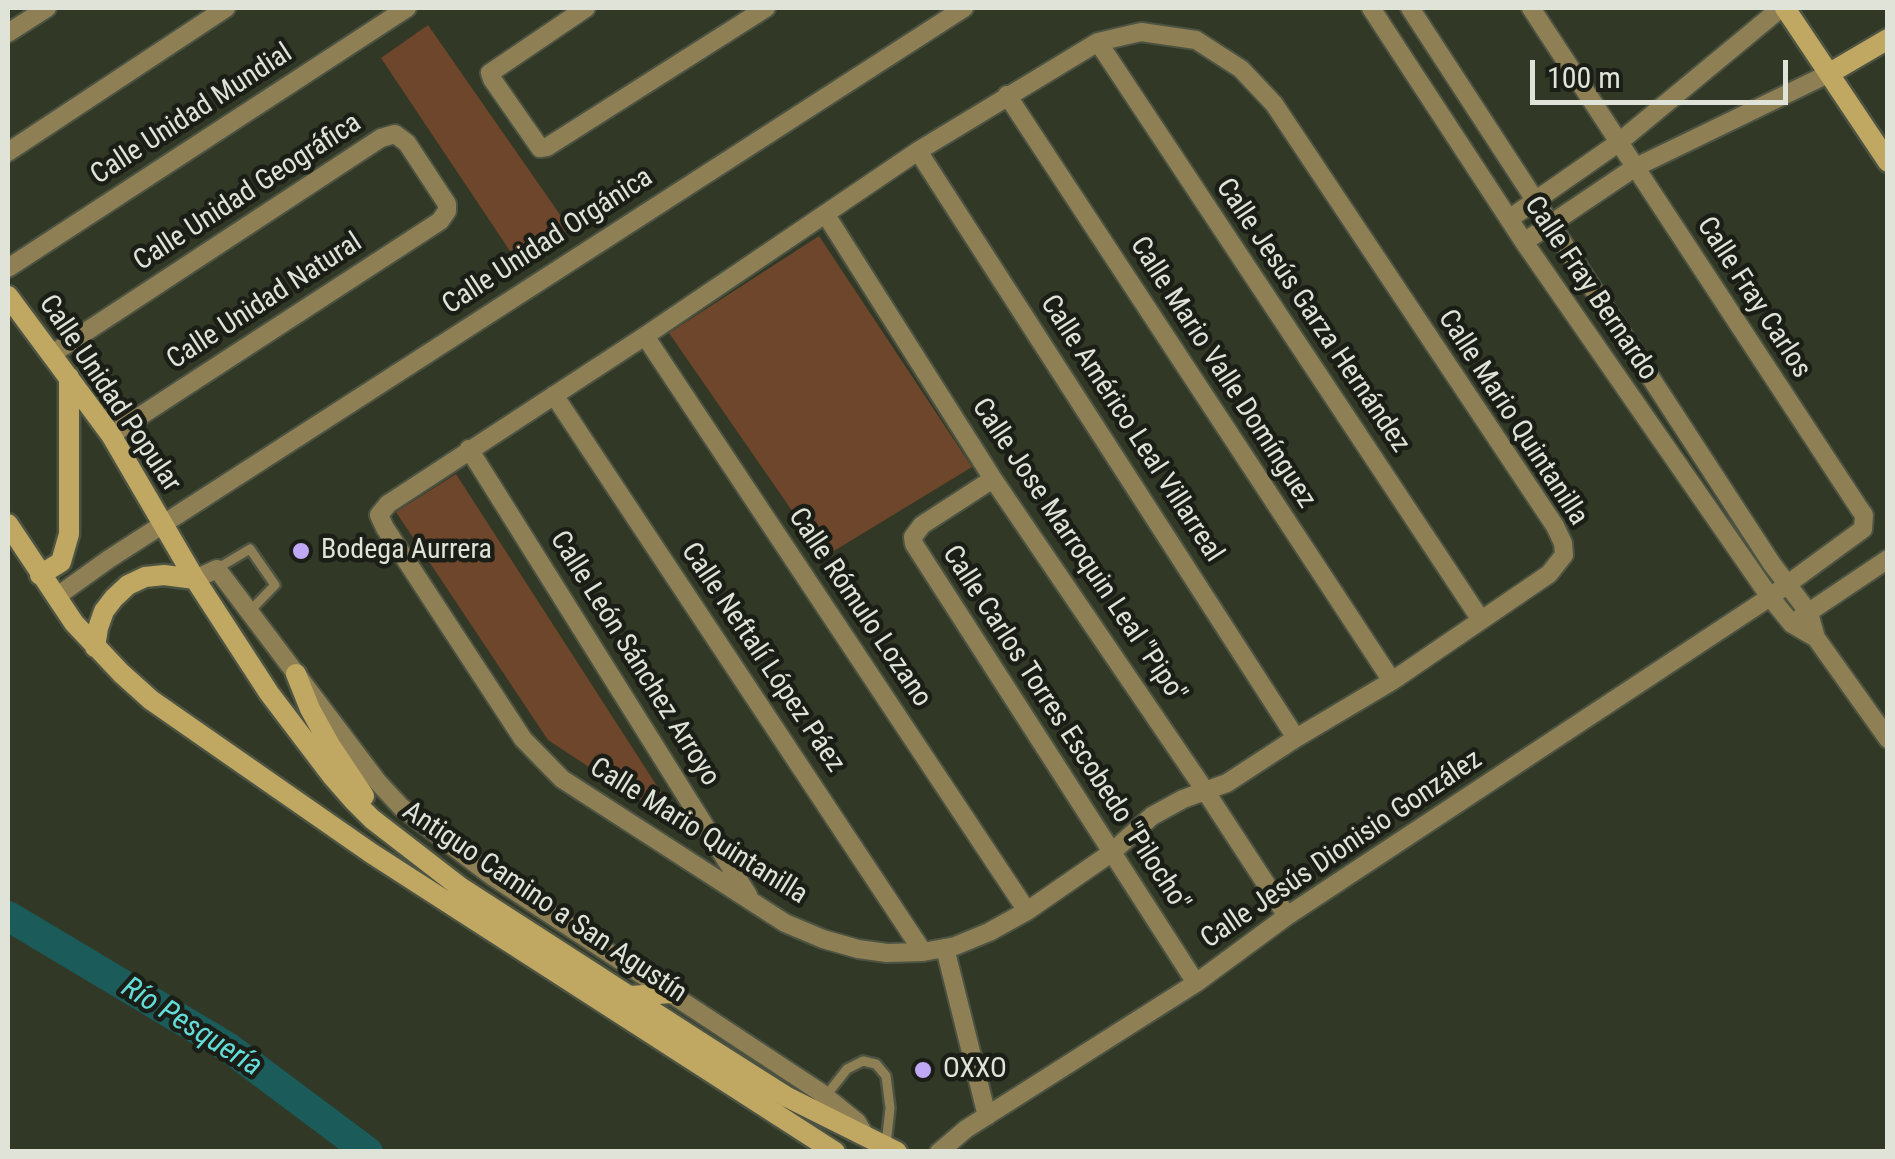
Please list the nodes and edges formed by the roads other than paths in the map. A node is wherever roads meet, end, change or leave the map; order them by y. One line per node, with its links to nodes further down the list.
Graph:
1 (47, 8): 11 (street)
2 (226, 8): 18 (street)
3 (407, 8): 27 (street, Calle Unidad Mundial)
4 (586, 8): 5 (street)
5 (766, 8)
6 (964, 8): 37 (street, Calle Unidad Orgánica)
7 (1371, 8): 24 (street, Calle Fray Bernardo)
8 (1410, 8): 21 (street, Calle Fray Bernardo)
9 (1530, 8): 16 (street, Calle Fray Carlos)
10 (1783, 8): 14 (street); 16 (street)
11 (8, 34)
12 (1888, 40): 14 (street)
13 (1098, 42): 15 (street, Calle Mario Quintanilla); 46 (street, Calle Jesús Garza Hernández); 46 (street, Calle Mario Quintanilla)
14 (1830, 73): 19 (street); 20 (street)
15 (1007, 95): 17 (street, Calle Mario Quintanilla); 51 (street, Calle Mario Valle Domínguez)
16 (1618, 144): 20 (street, Calle Fray Carlos); 21 (street)
17 (918, 150): 23 (street, Calle Mario Quintanilla); 52 (street, Calle Américo Leal Villarreal)
18 (8, 152)
19 (1888, 162)
20 (1634, 168): 25 (street); 42 (street, Calle Fray Carlos)
21 (1535, 202): 24 (street); 25 (street, Calle Fray Bernardo)
22 (447, 211): 30 (street, Calle Unidad Geográfica); 33 (street, Calle Unidad Natural)
23 (826, 215): 29 (street, Calle Mario Quintanilla); 35 (street, Calle Jose Marroquin Leal "Pipo")
24 (1509, 219): 26 (street, Calle Fray Bernardo)
25 (1550, 224): 26 (street); 42 (street, Calle Fray Bernardo)
26 (1524, 242): 42 (street, Calle Fray Bernardo)
27 (8, 268)
28 (8, 296): 30 (street, Calle Unidad Popular)
29 (646, 336): 32 (street, Calle Mario Quintanilla); 58 (street, Calle Rómulo Lozano)
30 (52, 354): 31 (street, Calle Unidad Popular)
31 (69, 377): 33 (street, Calle Unidad Popular); 40 (street)
32 (554, 395): 34 (street, Calle Mario Quintanilla); 61 (street, Calle Neftalí López Páez)
33 (111, 436): 37 (street, Calle Unidad Popular)
34 (469, 450): 57 (street, Calle León Sánchez Arroyo); 57 (street, Calle Mario Quintanilla)
35 (993, 479): 54 (street, Calle Jose Marroquin Leal "Pipo"); 56 (street, Calle Carlos Torres Escobedo "Pilocho")
36 (8, 524): 40 (street, Antiguo Camino a San Agustín)
37 (164, 524): 41 (street, Antiguo Camino a San Agustín); 43 (street, Calle Unidad Orgánica)
38 (1888, 559): 45 (street)
39 (216, 569): 41 (street); 44 (street); 44 (lane)
40 (40, 575): 43 (street, Antiguo Camino a San Agustín)
41 (195, 579): 49 (street); 55 (street, Antiguo Camino a San Agustín)
42 (1777, 591): 45 (street); 47 (street); 59 (street, Calle Jesús Dionisio González)
43 (56, 597): 49 (street, Antiguo Camino a San Agustín)
44 (250, 611): 50 (street)
45 (1809, 612): 47 (street); 48 (street)
46 (1481, 620): 51 (street, Calle Mario Quintanilla)
47 (1792, 624): 48 (street)
48 (1816, 638): 53 (street)
49 (95, 647): 68 (street, Antiguo Camino a San Agustín)
50 (296, 674): 55 (street); 63 (street)
51 (1392, 681): 52 (street, Calle Mario Quintanilla)
52 (1296, 738): 54 (street, Calle Mario Quintanilla)
53 (1888, 739)
54 (1206, 792): 56 (street, Calle Mario Quintanilla); 59 (street, Calle Jose Marroquin Leal "Pipo")
55 (396, 838): 64 (street, Antiguo Camino a San Agustín)
56 (1111, 853): 58 (street, Calle Mario Quintanilla); 62 (street, Calle Carlos Torres Escobedo "Pilocho")
57 (751, 899): 61 (street, Calle Mario Quintanilla)
58 (1027, 911): 60 (street, Calle Mario Quintanilla)
59 (1287, 916): 62 (street, Calle Jesús Dionisio González)
60 (946, 948): 61 (street, Calle Mario Quintanilla); 66 (street)
61 (923, 952)
62 (1196, 983): 66 (street, Calle Jesús Dionisio González)
63 (671, 993): 64 (street); 65 (street)
64 (631, 996): 65 (street, Antiguo Camino a San Agustín)
65 (819, 1104): 67 (street, Antiguo Camino a San Agustín); 67 (lane)
66 (987, 1116): 69 (street, Calle Jesús Dionisio González)
67 (891, 1148)
68 (835, 1152)
69 (939, 1152)

